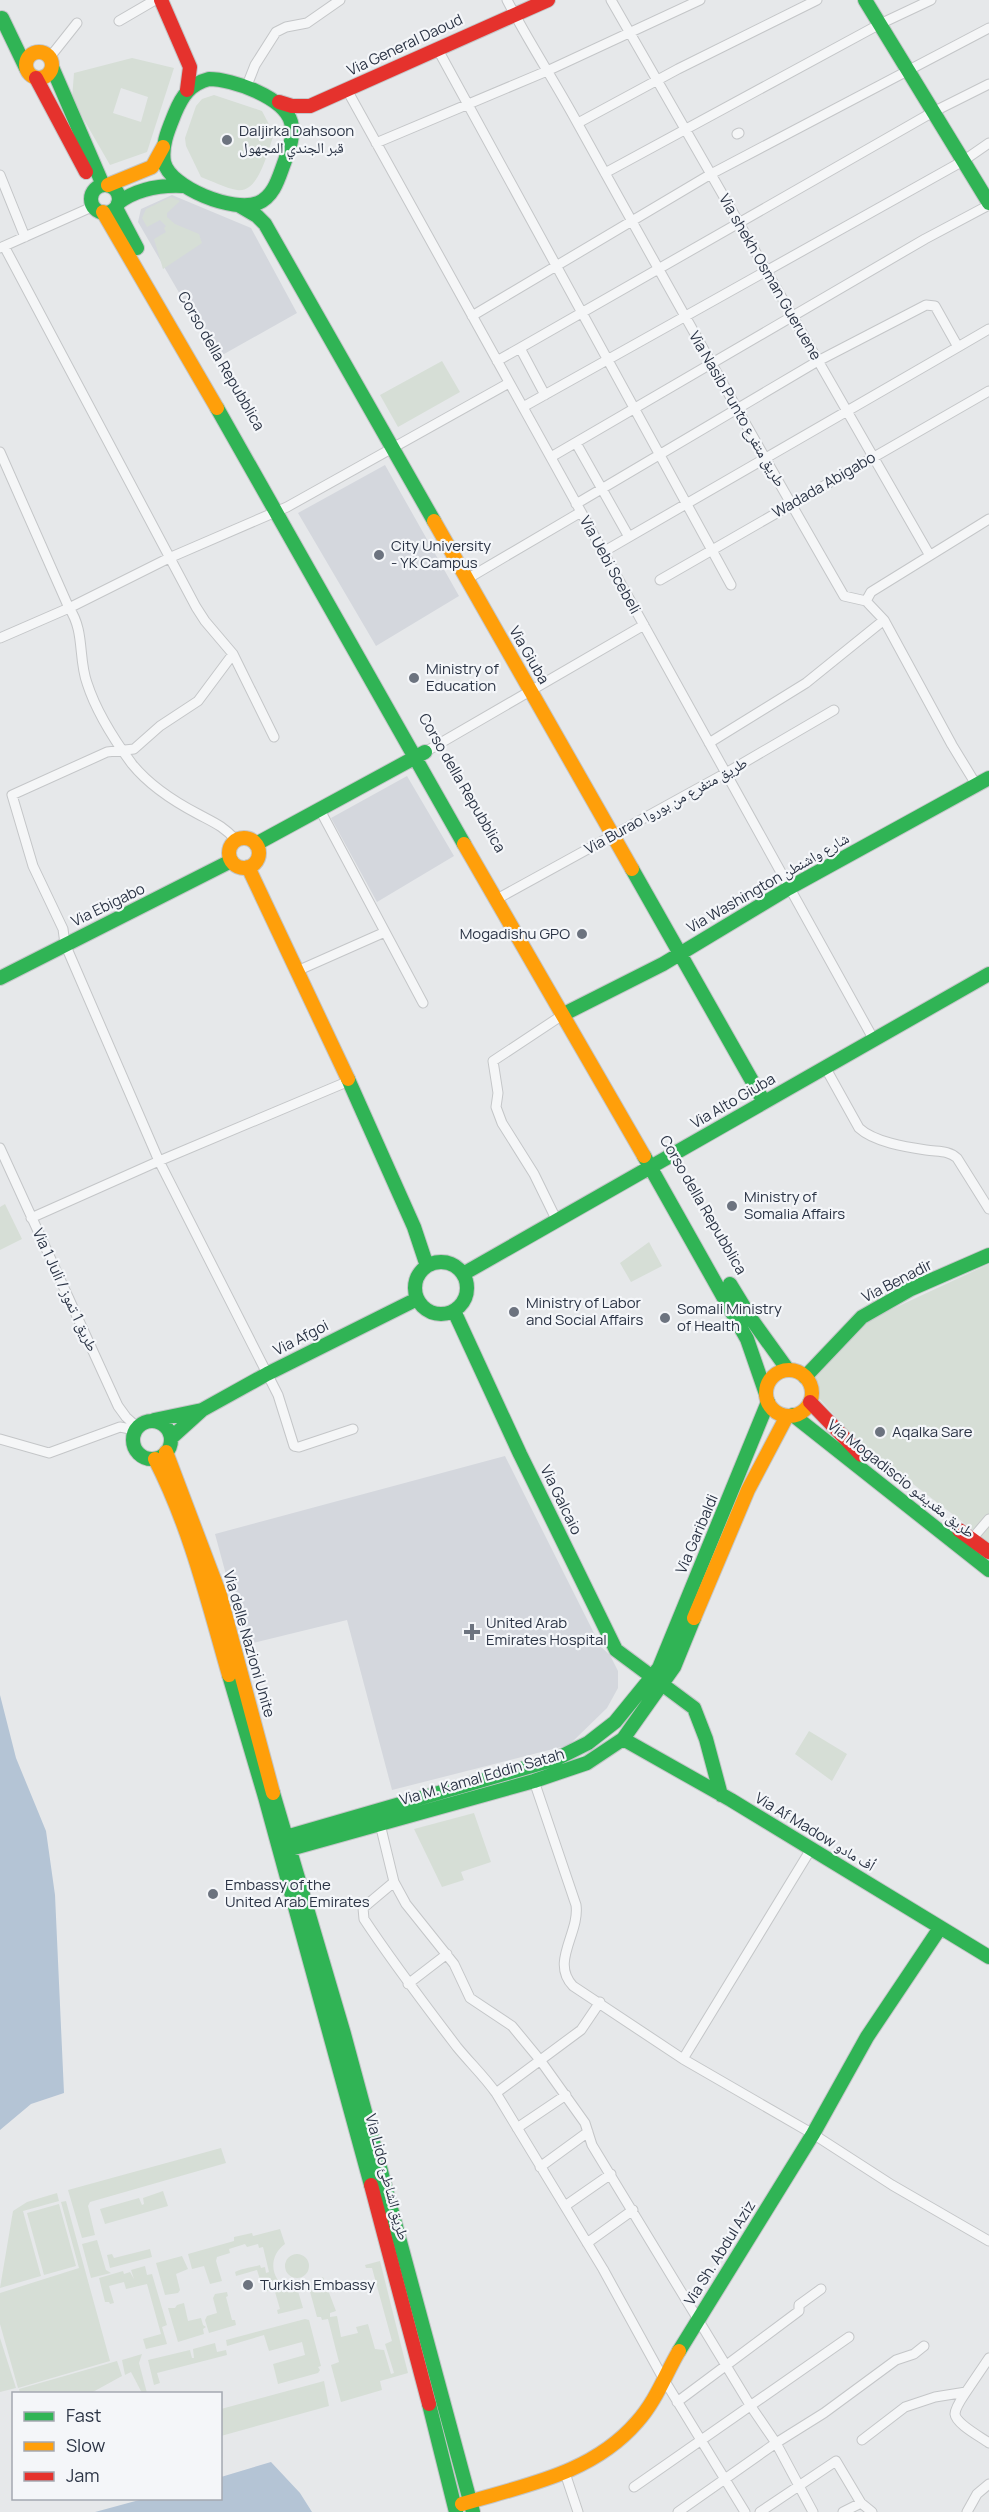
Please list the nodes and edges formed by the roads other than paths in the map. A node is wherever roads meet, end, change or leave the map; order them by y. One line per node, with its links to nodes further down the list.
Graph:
1 (155, 0): 13 (street)
2 (161, 0): 20 (main road)
3 (340, 0): 28 (street)
4 (507, 0): 11 (street, Via Nasib Punto طريق متفرع)
5 (548, 0): 11 (main road, Via General Daoud)
6 (611, 0): 17 (street, Via shekh Osman Gueruene)
7 (700, 0): 17 (street)
8 (818, 0): 26 (street)
9 (865, 0): 15 (main road)
10 (931, 0): 15 (street)
11 (514, 14): 18 (main road, Via General Daoud); 22 (street, Via Nasib Punto طريق متفرع)
12 (1, 16): 19 (main road); 21 (main road)
13 (119, 21)
14 (77, 23): 19 (street)
15 (880, 24): 23 (main road); 36 (street)
16 (989, 28): 23 (street)
17 (629, 31): 22 (street); 26 (street, Via shekh Osman Gueruene)
18 (437, 48): 30 (main road, Via General Daoud); 32 (street)
19 (48, 59): 21 (main road); 24 (main road); 45 (main road)
20 (190, 67): 25 (main road); 29 (main road)
21 (26, 68): 24 (main road)
22 (547, 71): 32 (street); 35 (street, Via Nasib Punto طريق متفرع)
23 (908, 71): 34 (main road); 43 (street)
24 (36, 78): 45 (main road)
25 (209, 79): 28 (main road); 29 (main road)
26 (657, 80): 35 (street); 36 (street, Via shekh Osman Gueruene)
27 (989, 84): 34 (street)
28 (246, 88): 31 (main road)
29 (187, 90): 38 (main road)
30 (346, 90): 33 (main road, Via General Daoud); 39 (street, Via Uebi Scebeli)
31 (278, 101): 33 (main road); 37 (main road)
32 (469, 105): 39 (street); 56 (street)
33 (310, 106): 37 (main road)
34 (933, 112): 41 (main road); 52 (street)
35 (578, 123): 42 (street, Via Nasib Punto طريق متفرع)
36 (686, 129): 42 (street); 43 (street, Via shekh Osman Gueruene)
37 (292, 141): 47 (main road)
38 (165, 142): 45 (main road); 46 (main road)
39 (376, 143): 60 (street, Via Uebi Scebeli)
40 (989, 144): 41 (street)
41 (963, 161): 48 (main road); 58 (street)
42 (605, 173): 51 (street, Via Nasib Punto طريق متفرع)
43 (711, 174): 51 (street); 52 (street, Via shekh Osman Gueruene)
44 (0, 175): 54 (street)
45 (102, 186): 50 (main road); 50 (main road)
46 (182, 186): 49 (main road); 50 (main road)
47 (270, 194): 49 (main road); 53 (main road)
48 (989, 204): 61 (street)
49 (240, 206): 53 (main road)
50 (108, 207): 54 (street); 88 (main road)
51 (631, 221): 56 (street); 57 (street, Via Nasib Punto طريق متفرع)
52 (738, 222): 57 (street); 58 (street, Via shekh Osman Gueruene)
53 (265, 224): 78 (main road, Via Giuba)
54 (25, 237): 55 (street)
55 (2, 247): 94 (street)
56 (556, 265): 59 (street); 60 (street)
57 (658, 271): 59 (street); 62 (street, Via Nasib Punto طريق متفرع)
58 (766, 271): 61 (street, Via shekh Osman Gueruene); 62 (street)
59 (582, 312): 65 (street); 66 (street)
60 (472, 316): 67 (street, Via Uebi Scebeli)
61 (792, 316): 68 (street, Via shekh Osman Gueruene); 69 (street)
62 (685, 317): 66 (street); 69 (street, Via Nasib Punto طريق متفرع)
63 (989, 329): 64 (street)
64 (958, 346): 68 (street); 76 (street)
65 (520, 348): 67 (street); 72 (street)
66 (608, 360): 72 (street); 74 (street)
67 (497, 361): 70 (street, Via Uebi Scebeli)
68 (818, 361): 75 (street); 76 (street, Via shekh Osman Gueruene)
69 (711, 364): 74 (street); 75 (street, Via Nasib Punto طريق متفرع)
70 (509, 383): 73 (street, Via Uebi Scebeli); 78 (street)
71 (989, 391): 82 (street, Wadada Abigabo)
72 (545, 394): 73 (street)
73 (523, 407): 81 (street, Via Uebi Scebeli)
74 (634, 409): 77 (street); 80 (street)
75 (737, 409): 80 (street); 83 (street, Via Nasib Punto طريق متفرع)
76 (846, 411): 82 (street, Via shekh Osman Gueruene); 83 (street)
77 (576, 443): 81 (street); 84 (street)
78 (392, 449): 88 (street); 95 (main road, Via Giuba)
79 (0, 452): 99 (street)
80 (659, 455): 84 (street); 85 (street)
81 (551, 457): 87 (street, Via Uebi Scebeli)
82 (873, 457): 86 (street, Wadada Abigabo); 93 (street, Via shekh Osman Gueruene)
83 (764, 459): 85 (street); 86 (street, Via Nasib Punto طريق متفرع)
84 (602, 489): 87 (street); 90 (street)
85 (686, 504): 90 (street); 91 (street)
86 (791, 504): 91 (street, Wadada Abigabo); 98 (street, Via Nasib Punto طريق متفرع)
87 (579, 508): 92 (street, Via Uebi Scebeli); 95 (street)
88 (281, 509): 94 (street); 109 (main road)
89 (989, 519): 93 (street)
90 (629, 537): 92 (street)
91 (711, 550): 96 (street, Wadada Abigabo); 97 (street)
92 (603, 552): 101 (street, Via Uebi Scebeli)
93 (929, 554): 98 (street)
94 (169, 558): 99 (street); 103 (street)
95 (467, 579): 104 (main road, Via Giuba)
96 (660, 580)
97 (731, 585)
98 (866, 601): 100 (street, Via Nasib Punto طريق متفرع)
99 (69, 608): 102 (street); 108 (street)
100 (884, 620): 107 (street); 111 (street, Via Nasib Punto طريق متفرع)
101 (644, 625): 104 (street); 107 (street, Via Uebi Scebeli)
102 (0, 638)
103 (233, 654): 106 (street); 108 (street)
104 (531, 692): 109 (street); 113 (main road, Via Giuba)
105 (834, 710): 110 (street, Via Burao طريق متفرع من بوروا)
106 (274, 737)
107 (709, 743): 110 (street, Via Uebi Scebeli)
108 (123, 751): 114 (street); 121 (street)
109 (419, 755): 112 (main road); 119 (main road)
110 (726, 773): 113 (street, Via Burao طريق متفرع من بوروا); 118 (street, Via Uebi Scebeli)
111 (983, 782): 118 (main road, Via Washington شارع واشنطن)
112 (320, 810): 115 (main road); 120 (street)
113 (613, 836): 119 (street, Via Burao طريق متفرع من بوروا); 122 (main road, Via Giuba)
114 (236, 840): 115 (main road); 116 (main road)
115 (256, 844): 117 (main road)
116 (231, 861): 117 (main road); 121 (main road, Via Ebigabo)
117 (248, 867): 123 (main road)
118 (789, 888): 122 (main road, Via Washington شارع واشنطن); 128 (street, Via Uebi Scebeli)
119 (502, 896): 127 (main road)
120 (385, 932): 123 (street); 126 (street)
121 (65, 944): 125 (main road, Via Ebigabo); 133 (street)
122 (680, 954): 127 (main road, Via Washington شارع واشنطن); 131 (main road, Via Giuba)
123 (297, 971): 130 (main road)
124 (989, 974): 128 (main road, Via Alto Giuba)
125 (0, 978)
126 (423, 1003)
127 (569, 1012): 134 (main road); 138 (street)
128 (874, 1040): 129 (main road, Via Alto Giuba)
129 (825, 1067): 131 (main road, Via Alto Giuba); 135 (street)
130 (349, 1081): 133 (street); 140 (main road)
131 (764, 1102): 134 (main road, Via Alto Giuba)
132 (0, 1149): 137 (street, Via 1 Juli / طريق 1 تموز)
133 (159, 1161): 137 (street); 145 (street)
134 (655, 1165): 138 (main road, Via Alto Giuba); 144 (main road, Corso della Repubblica); 147 (main road)
135 (985, 1193): 136 (street)
136 (989, 1209)
137 (31, 1218): 152 (street, Via 1 Juli / طريق 1 تموز)
138 (557, 1221): 141 (main road, Via Alto Giuba)
139 (989, 1255): 146 (main road, Via Benadir)
140 (427, 1266): 141 (main road); 142 (main road)
141 (463, 1274): 143 (main road)
142 (417, 1299): 143 (main road); 145 (main road, Via Afgoi)
143 (454, 1311): 161 (main road, Via Galcaio)
144 (788, 1370): 146 (main road); 147 (main road)
145 (267, 1374): 149 (main road, Via Afgoi); 153 (street)
146 (805, 1377): 148 (main road)
147 (767, 1398): 150 (main road); 161 (main road, Via Garibaldi)
148 (810, 1402): 150 (main road); 158 (main road, Via Mogadiscio طريق مقديشو)
149 (202, 1410): 151 (main road); 154 (main road)
150 (790, 1416): 158 (main road, Via Mogadiscio طريق مقديشو); 161 (main road, Via Garibaldi)
151 (154, 1420): 152 (main road); 154 (main road)
152 (136, 1428): 155 (street); 156 (main road)
153 (353, 1428)
154 (171, 1438): 156 (main road)
155 (0, 1439)
156 (161, 1455): 167 (main road, Via delle Nazioni Unite)
157 (989, 1519): 158 (street)
158 (968, 1545): 159 (main road, Via Mogadiscio طريق مقديشو); 160 (main road, Via Mogadiscio طريق مقديشو)
159 (989, 1552)
160 (989, 1570)
161 (658, 1680): 162 (main road, Via M. Kamal Eddin Satah); 163 (main road, Via M. Kamal Eddin Satah); 165 (main road, Via Galcaio)
162 (623, 1739): 163 (main road, Via M. Kamal Eddin Satah); 165 (main road, Via Af Madow أف مادو)
163 (558, 1766): 164 (main road, Via M. Kamal Eddin Satah); 167 (main road, Via M. Kamal Eddin Satah)
164 (534, 1781): 166 (main road, Via M. Kamal Eddin Satah); 174 (street)
165 (721, 1795): 168 (main road, Via Af Madow أف مادو)
166 (380, 1824): 167 (main road, Via M. Kamal Eddin Satah); 169 (street)
167 (283, 1844): 175 (main road, Via Lido طريق الشاطئ); 175 (main road, Via Lido طريق الشاطئ)
168 (812, 1850): 170 (main road, Via Af Madow أف مادو); 176 (street)
169 (394, 1882): 171 (street); 173 (street)
170 (940, 1928): 172 (main road, Via Af Madow أف مادو); 182 (main road, Via Sh. Abdul Aziz)
171 (447, 1954): 173 (street); 177 (street)
172 (989, 1957)
173 (408, 1984): 178 (street)
174 (600, 2002): 176 (street); 177 (street)
175 (338, 2035): 210 (main road, Via Lido طريق الشاطئ); 211 (main road, Via Lido طريق الشاطئ)
176 (682, 2059): 182 (street)
177 (540, 2060): 178 (street); 179 (street)
178 (496, 2093): 180 (street)
179 (566, 2095): 180 (street); 181 (street)
180 (517, 2128): 183 (street)
181 (588, 2132): 183 (street); 184 (street)
182 (813, 2134): 187 (street); 190 (main road, Via Sh. Abdul Aziz)
183 (540, 2167): 185 (street)
184 (610, 2174): 185 (street); 186 (street)
185 (564, 2206): 188 (street)
186 (633, 2210): 188 (street); 190 (street)
187 (989, 2241)
188 (587, 2243): 196 (street)
189 (820, 2289): 194 (street)
190 (699, 2319): 194 (street); 196 (main road, Via Sh. Abdul Aziz)
191 (849, 2337): 199 (street)
192 (924, 2346): 202 (street)
193 (989, 2358): 195 (street)
194 (727, 2366): 198 (street); 199 (street)
195 (986, 2371): 197 (street)
196 (663, 2378): 198 (street); 204 (main road, Via Sh. Abdul Aziz)
197 (966, 2392): 200 (street); 203 (street)
198 (677, 2402): 201 (street)
199 (750, 2405): 201 (street); 202 (street)
200 (862, 2440)
201 (702, 2441): 205 (street); 207 (street)
202 (776, 2443): 205 (street); 208 (street)
203 (989, 2443)
204 (565, 2473): 210 (main road, Via Sh. Abdul Aziz); 212 (street)
205 (725, 2479): 213 (street); 214 (street)
206 (989, 2484): 219 (street)
207 (634, 2487)
208 (799, 2487): 209 (street); 215 (street); 216 (street)
209 (861, 2504): 217 (street); 218 (street)
210 (472, 2507): 211 (main road, Via Sh. Abdul Aziz)
211 (456, 2509)
212 (578, 2512)
213 (678, 2512)
214 (745, 2512)
215 (760, 2512)
216 (813, 2512)
217 (843, 2512)
218 (872, 2512)
219 (967, 2512)

